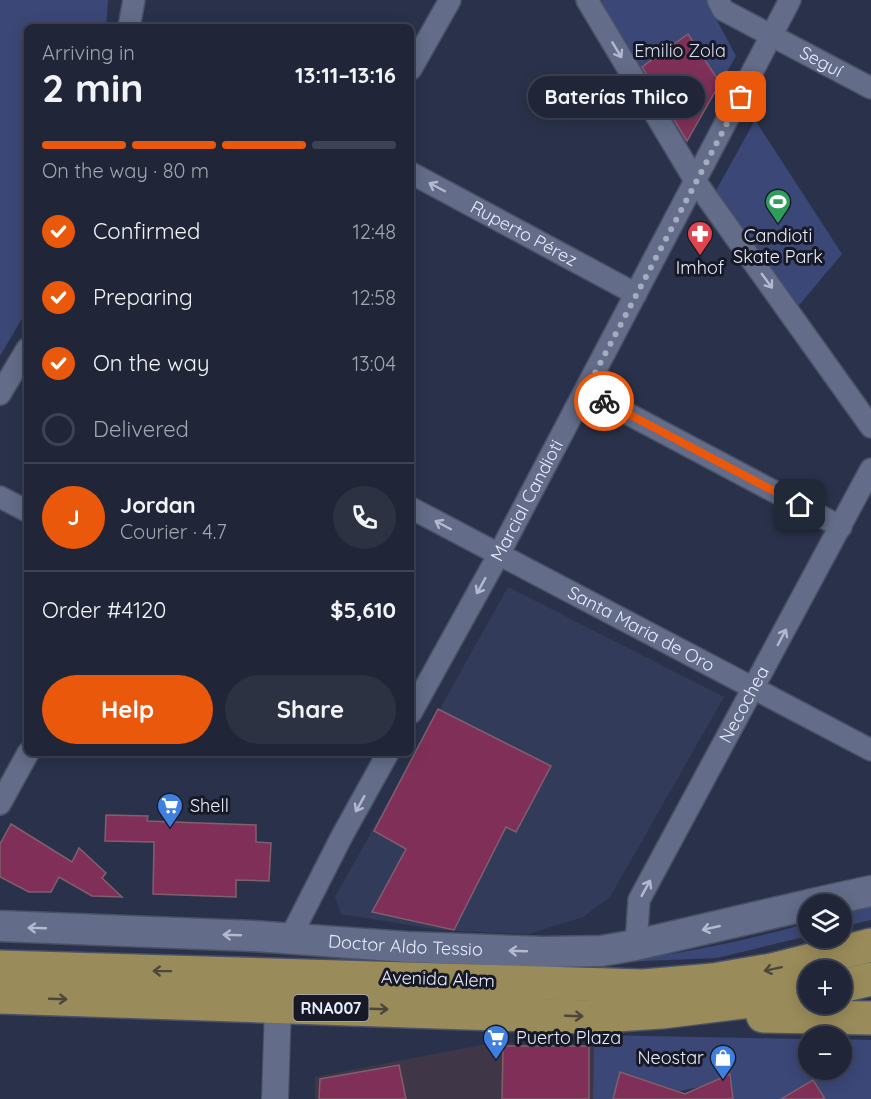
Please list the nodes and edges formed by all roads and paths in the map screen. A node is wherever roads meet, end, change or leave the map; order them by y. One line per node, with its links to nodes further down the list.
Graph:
1 (134, 0): 6 (street)
2 (450, 0): 8 (street)
3 (587, 0): 11 (street, one-way to 11)
4 (718, 0): 7 (street, Seguí)
5 (790, 0): 7 (street, Marcial Candioti)
6 (131, 24)
7 (770, 36): 9 (street, Seguí); 11 (street, Marcial Candioti)
8 (414, 64)
9 (871, 88)
10 (414, 174): 12 (street, Ruperto Pérez, one-way to 10)
11 (696, 182): 12 (street, Marcial Candioti); 16 (street, one-way to 16)
12 (636, 294): 14 (street, Marcial Candioti)
13 (24, 354): 15 (street)
14 (585, 392): 21 (street); 22 (street, Marcial Candioti)
15 (0, 394)
16 (871, 427)
17 (871, 469): 21 (street, Necochea)
18 (0, 497): 19 (street)
19 (24, 509)
20 (414, 510): 22 (street, Santa Maria de Oro, one-way to 20)
21 (841, 526): 23 (street, Necochea, one-way to 21)
22 (499, 555): 23 (street, Santa Maria de Oro); 24 (street, Marcial Candioti, one-way to 24)
23 (755, 689): 25 (street, Santa Maria de Oro); 34 (street, Necochea, one-way to 23)
24 (414, 705)
25 (871, 750)
26 (26, 756): 28 (street)
27 (386, 756): 33 (street, one-way to 33)
28 (2, 797)
29 (871, 891): 30 (main road, Doctor Aldo Tessio)
30 (852, 895)
31 (798, 908): 34 (main road, Doctor Aldo Tessio, one-way to 34)
32 (0, 927): 33 (main road, Doctor Aldo Tessio, one-way to 32)
33 (290, 938): 34 (main road, Doctor Aldo Tessio, one-way to 33); 37 (main road)
34 (636, 945)
35 (871, 945): 37 (highway, Avenida Alem / RNA007, one-way to 37)
36 (0, 967): 37 (highway, Avenida Alem / RNA007, one-way to 36)
37 (283, 974): 42 (main road)
38 (871, 979): 39 (highway)
39 (852, 984)
40 (798, 995): 43 (highway, Avenida Alem / RNA007)
41 (0, 997): 42 (highway, Avenida Alem / RNA007, one-way to 42)
42 (278, 1007): 43 (highway, Avenida Alem / RNA007, one-way to 43); 45 (street)
43 (662, 1012): 44 (highway)
44 (871, 1018)
45 (275, 1099)

